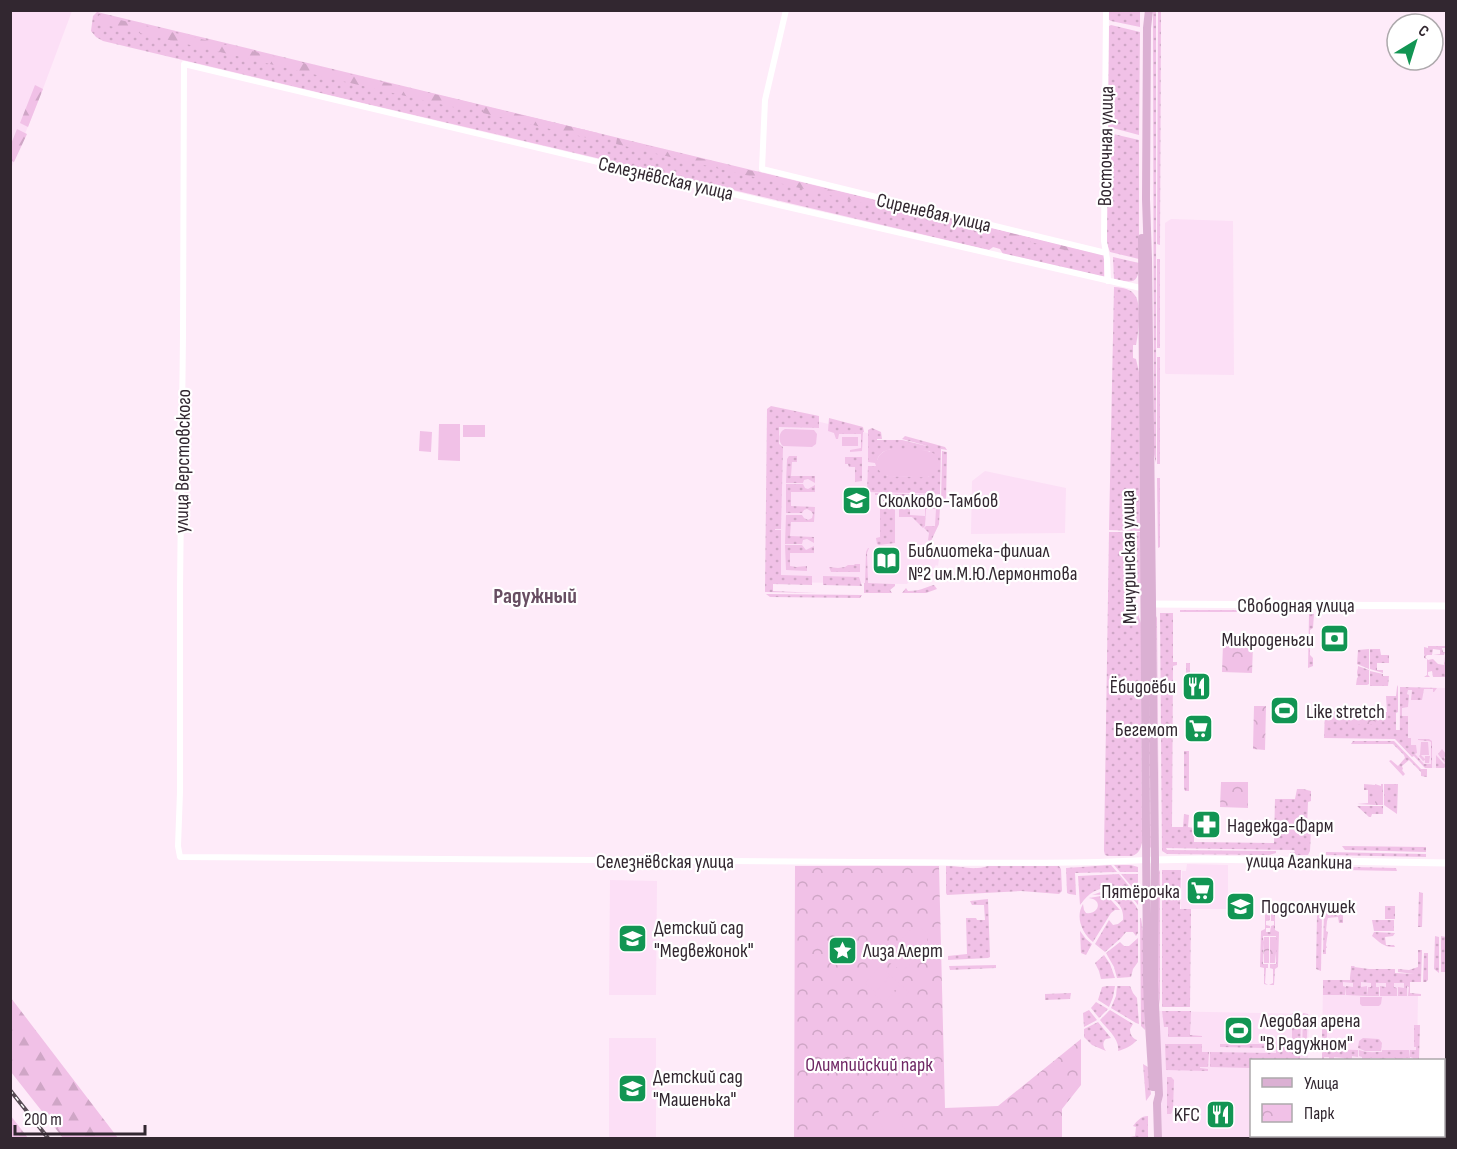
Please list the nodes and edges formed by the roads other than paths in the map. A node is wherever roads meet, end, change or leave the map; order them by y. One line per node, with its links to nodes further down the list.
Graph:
1 (786, 10): 6 (street, Сиреневая улица)
2 (1106, 10): 6 (street, Восточная улица)
3 (1144, 10): 8 (main road, Мичуринская улица)
4 (1149, 10): 8 (main road, Мичуринская улица)
5 (184, 64): 7 (street, Селезнёвская улица); 11 (street, улица Верстовского)
6 (1106, 253): 7 (street, Восточная улица)
7 (1108, 281): 8 (street, Селезнёвская улица)
8 (1145, 289): 9 (main road, Мичуринская улица)
9 (1148, 604): 10 (main road, Свободная улица); 12 (main road, Мичуринская улица)
10 (1446, 606)
11 (180, 857): 12 (street, Селезнёвская улица)
12 (1151, 860): 13 (main road, улица Агапкина); 14 (main road, Мичуринская улица)
13 (1446, 863)
14 (1158, 1138)

